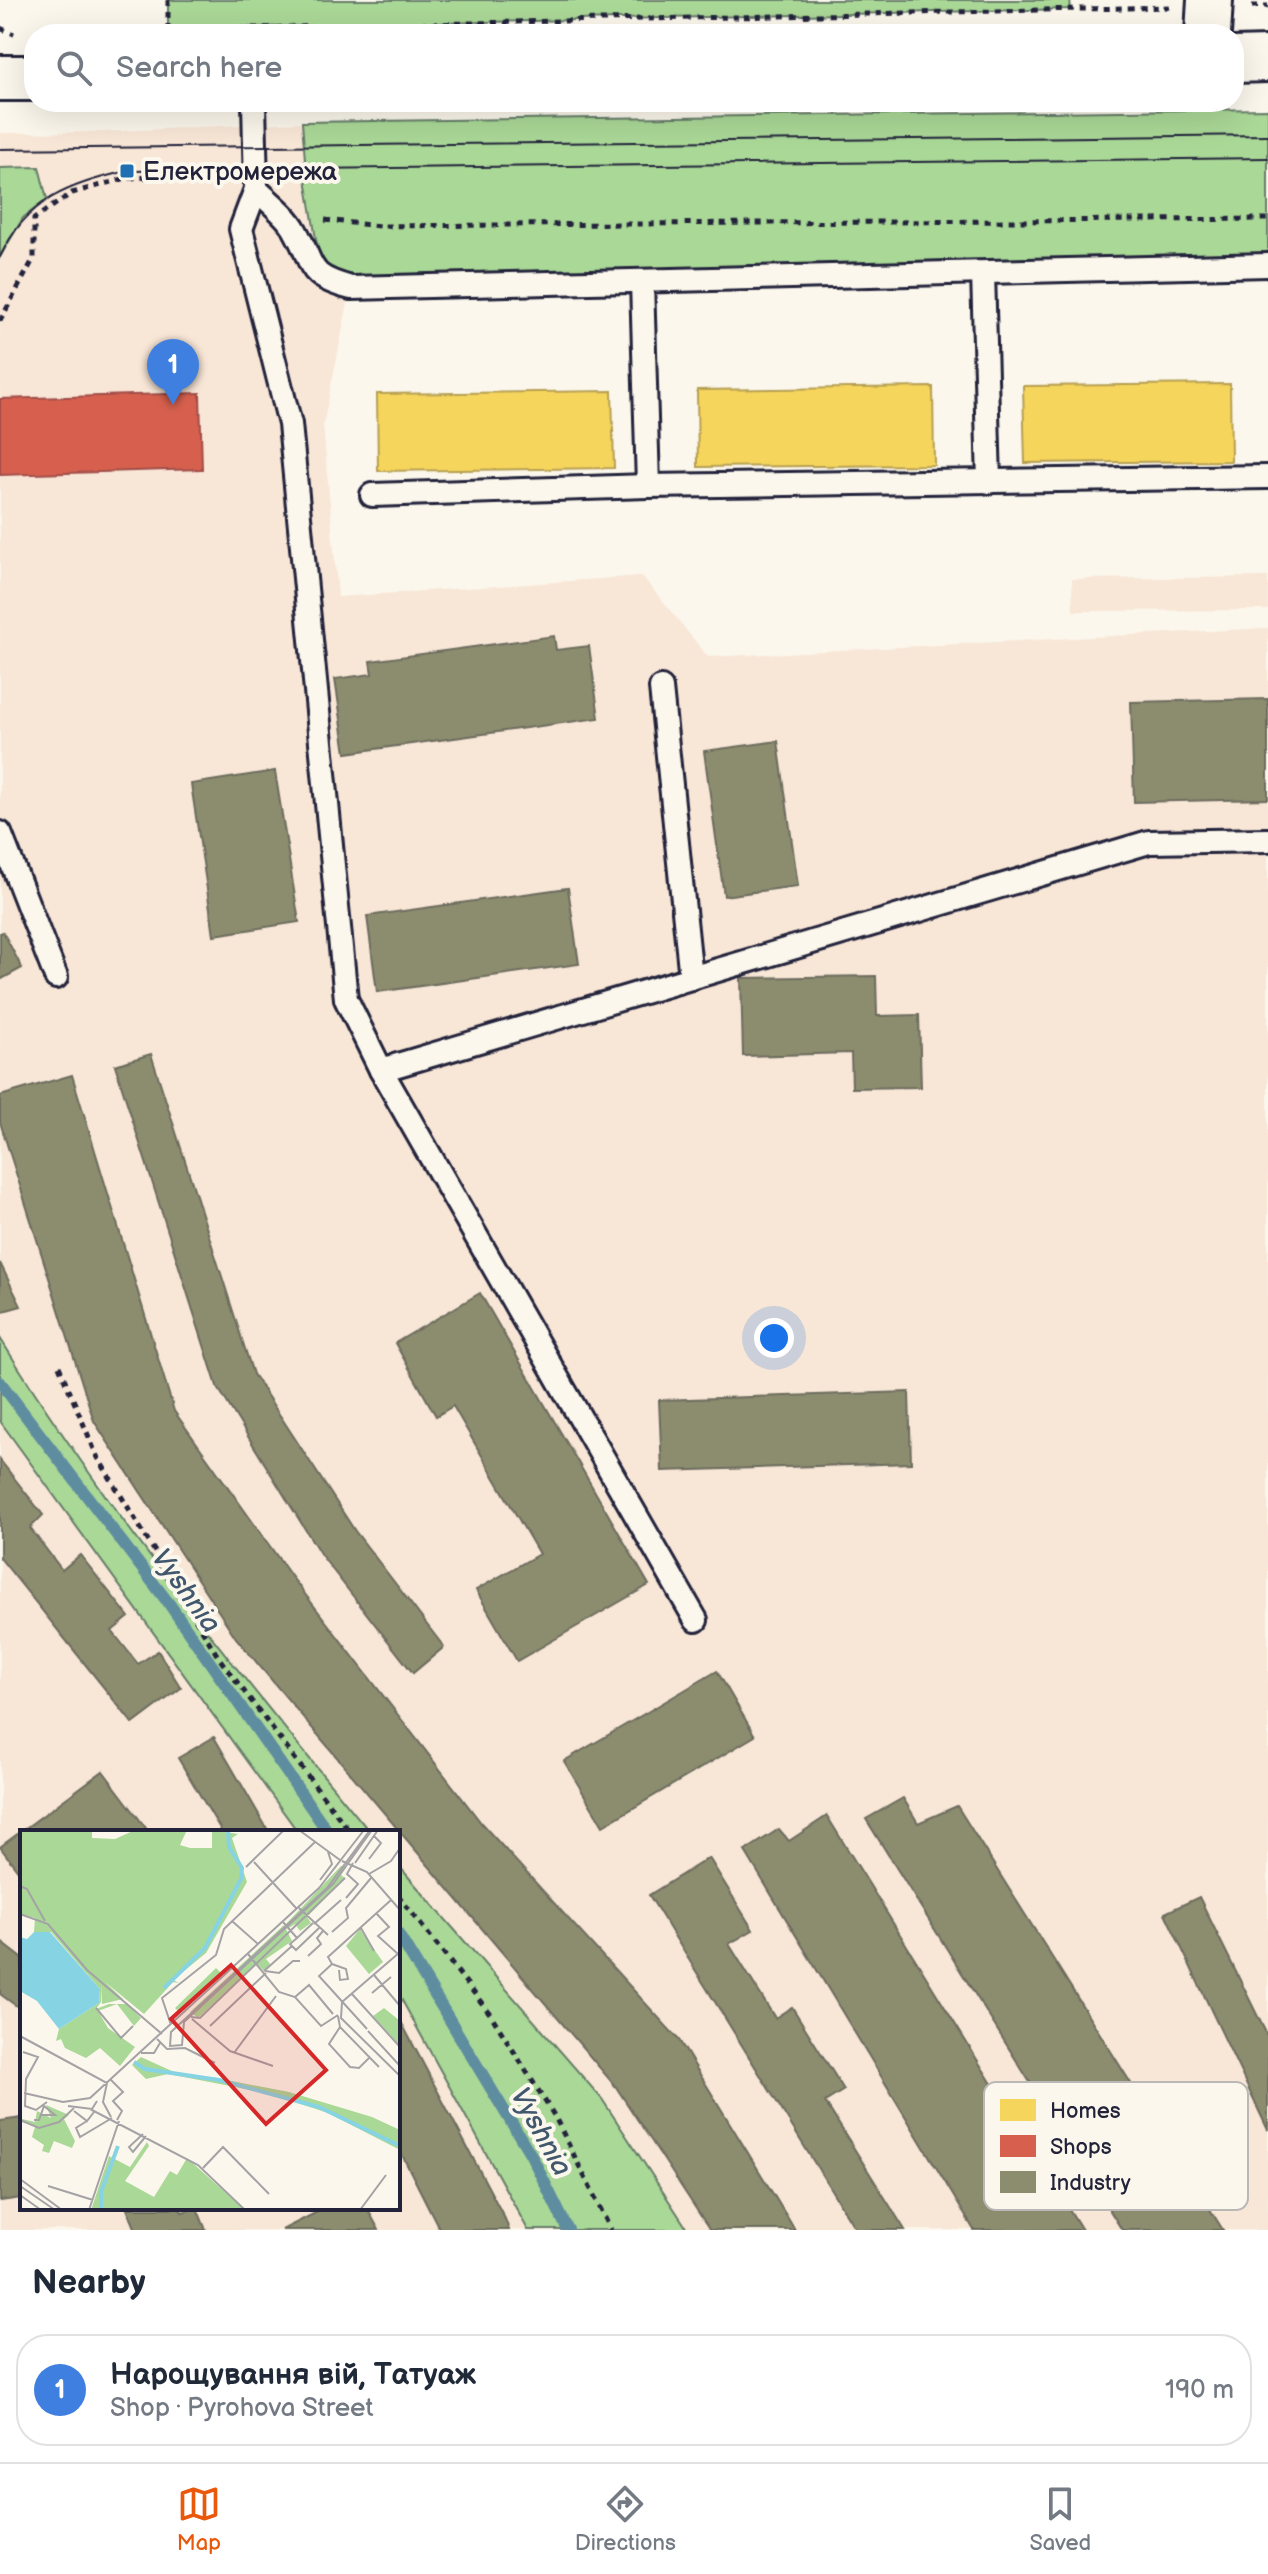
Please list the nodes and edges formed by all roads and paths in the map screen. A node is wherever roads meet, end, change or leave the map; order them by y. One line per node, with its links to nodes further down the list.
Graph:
1 (168, 0): 4 (path)
2 (1268, 6): 3 (path)
3 (1209, 13): 5 (path)
4 (168, 24)
5 (493, 24)
6 (0, 28): 7 (path)
7 (24, 34)
8 (1268, 59): 9 (main road)
9 (1244, 60)
10 (0, 78): 11 (main road)
11 (24, 78)
12 (254, 112): 13 (lane)
13 (257, 182): 18 (lane); 19 (path); 29 (lane)
14 (1268, 219): 15 (path)
15 (322, 220)
16 (1268, 265): 17 (lane)
17 (983, 273): 18 (lane); 21 (lane)
18 (642, 282): 22 (lane)
19 (0, 321)
20 (1268, 477): 21 (lane)
21 (989, 482): 22 (lane)
22 (648, 486): 23 (lane)
23 (372, 495)
24 (661, 688): 28 (lane)
25 (0, 833): 27 (lane)
26 (1268, 840): 28 (lane)
27 (56, 977)
28 (691, 978): 29 (lane)
29 (381, 1070): 31 (lane)
30 (59, 1366): 32 (path)
31 (696, 1620)
32 (349, 1830)
33 (400, 1898): 34 (path)
34 (611, 2230)

